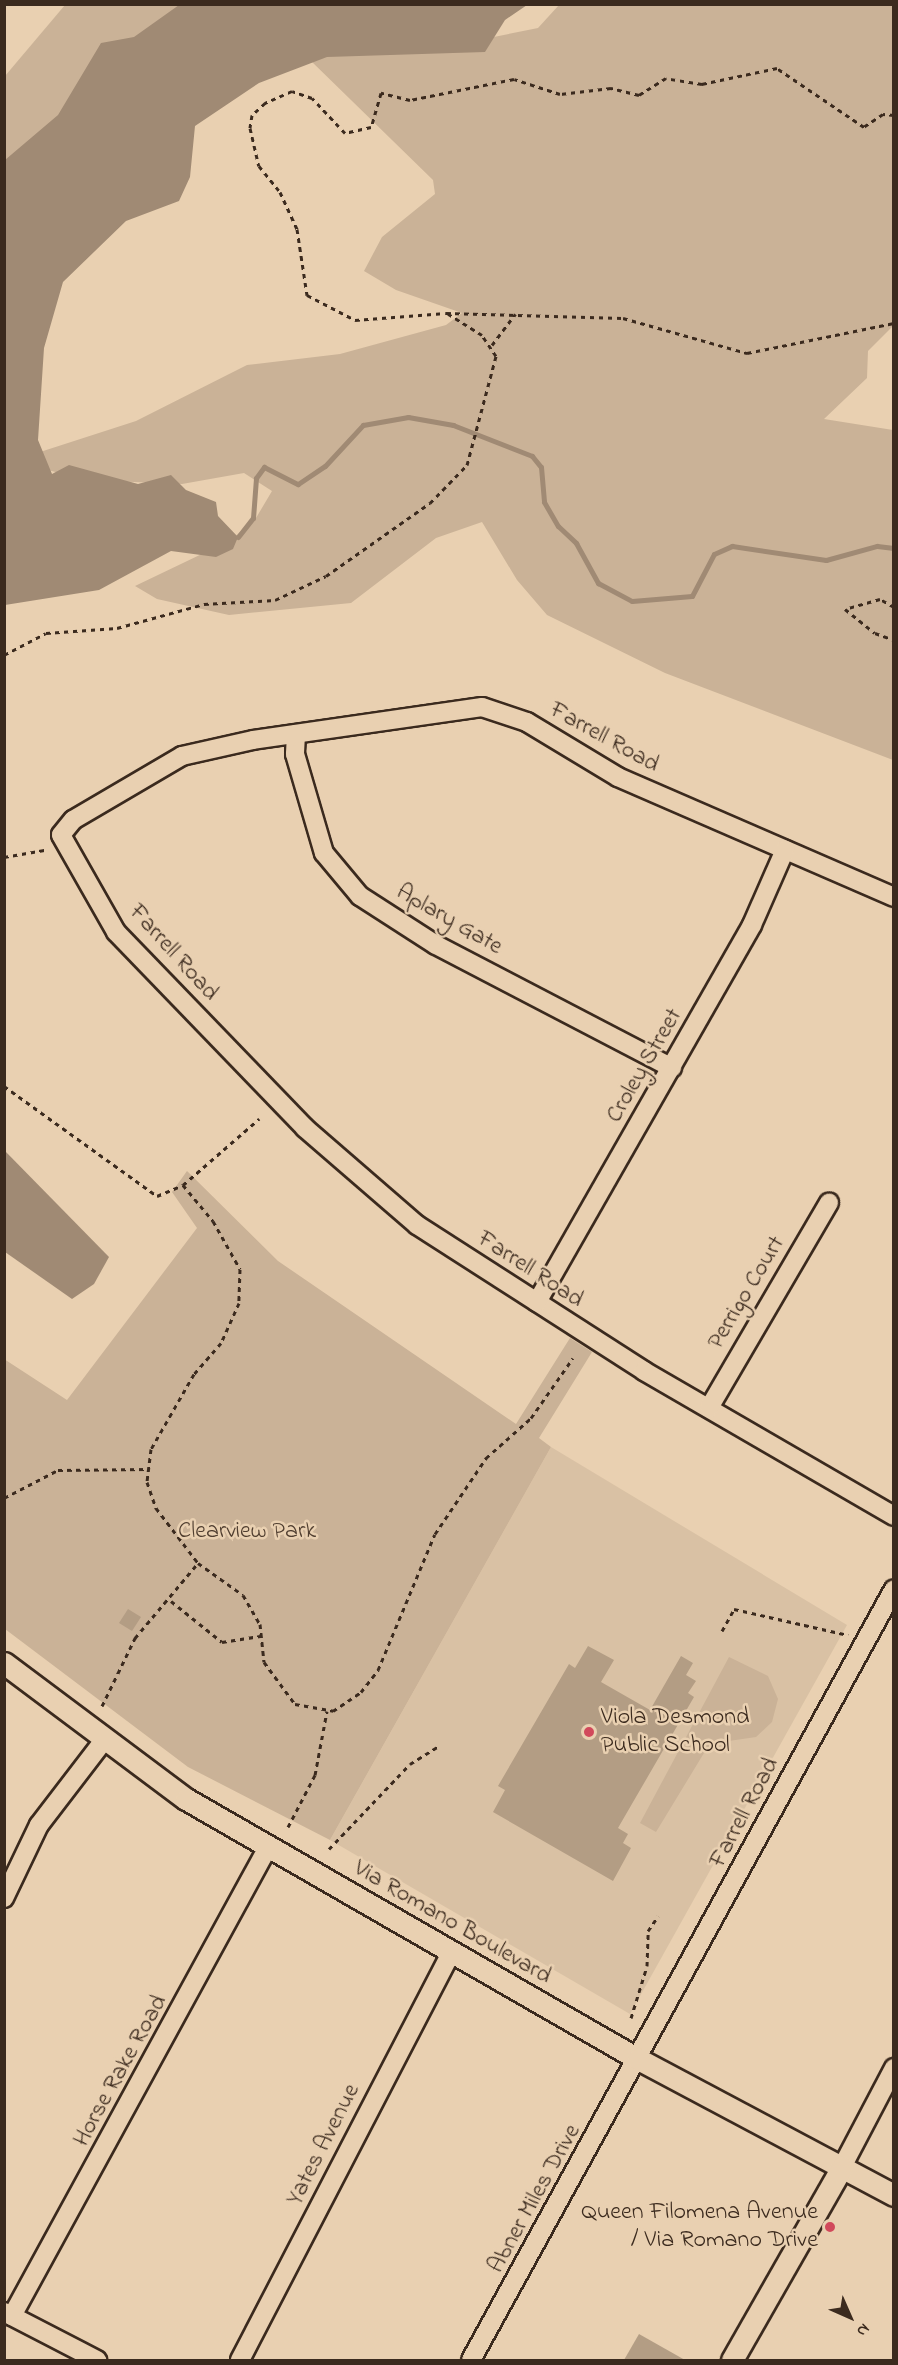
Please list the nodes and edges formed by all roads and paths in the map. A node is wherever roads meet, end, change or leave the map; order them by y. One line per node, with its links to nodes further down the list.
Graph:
1 (894, 115): 2 (path)
2 (446, 313): 3 (path); 5 (path)
3 (516, 314): 4 (path); 5 (path)
4 (894, 324)
5 (492, 345): 8 (path)
6 (894, 607): 7 (path)
7 (894, 640)
8 (4, 655)
9 (296, 734): 11 (street, Farrell Road); 14 (street, Aplary Gate); 19 (street, Farrell Road)
10 (44, 850): 12 (path)
11 (785, 850): 13 (street, Farrell Road); 14 (street, Croley Street)
12 (4, 856)
13 (894, 897)
14 (672, 1068): 19 (street, Croley Street)
15 (4, 1086): 17 (path)
16 (259, 1119): 17 (path)
17 (183, 1185): 22 (path)
18 (829, 1203): 21 (street, Perrigo Court)
19 (537, 1302): 21 (street, Farrell Road)
20 (573, 1358): 33 (path)
21 (709, 1408): 24 (street, Farrell Road)
22 (149, 1469): 23 (path); 25 (path)
23 (4, 1498)
24 (894, 1516)
25 (198, 1563): 27 (path); 30 (path)
26 (894, 1589): 43 (street, Farrell Road)
27 (171, 1601): 30 (path); 32 (path)
28 (722, 1631): 29 (path)
29 (849, 1635)
30 (261, 1636): 33 (path)
31 (4, 1663): 34 (street, Via Romano Boulevard)
32 (102, 1706)
33 (327, 1711): 36 (path)
34 (105, 1739): 37 (street, Via Romano Boulevard); 39 (street)
35 (439, 1746): 38 (path)
36 (288, 1827)
37 (268, 1847): 41 (street, Via Romano Boulevard); 47 (street, Horse Rake Road)
38 (329, 1849)
39 (4, 1898)
40 (658, 1916): 42 (path)
41 (451, 1953): 43 (street, Via Romano Boulevard); 49 (street, Yates Avenue)
42 (631, 2018)
43 (638, 2059): 45 (street, Via Romano Boulevard); 50 (street, Abner Miles Drive)
44 (894, 2068): 45 (street)
45 (842, 2167): 46 (street, Via Romano Boulevard); 51 (street)
46 (894, 2195)
47 (8, 2314): 48 (street)
48 (97, 2361)
49 (240, 2361)
50 (471, 2361)
51 (732, 2361)

